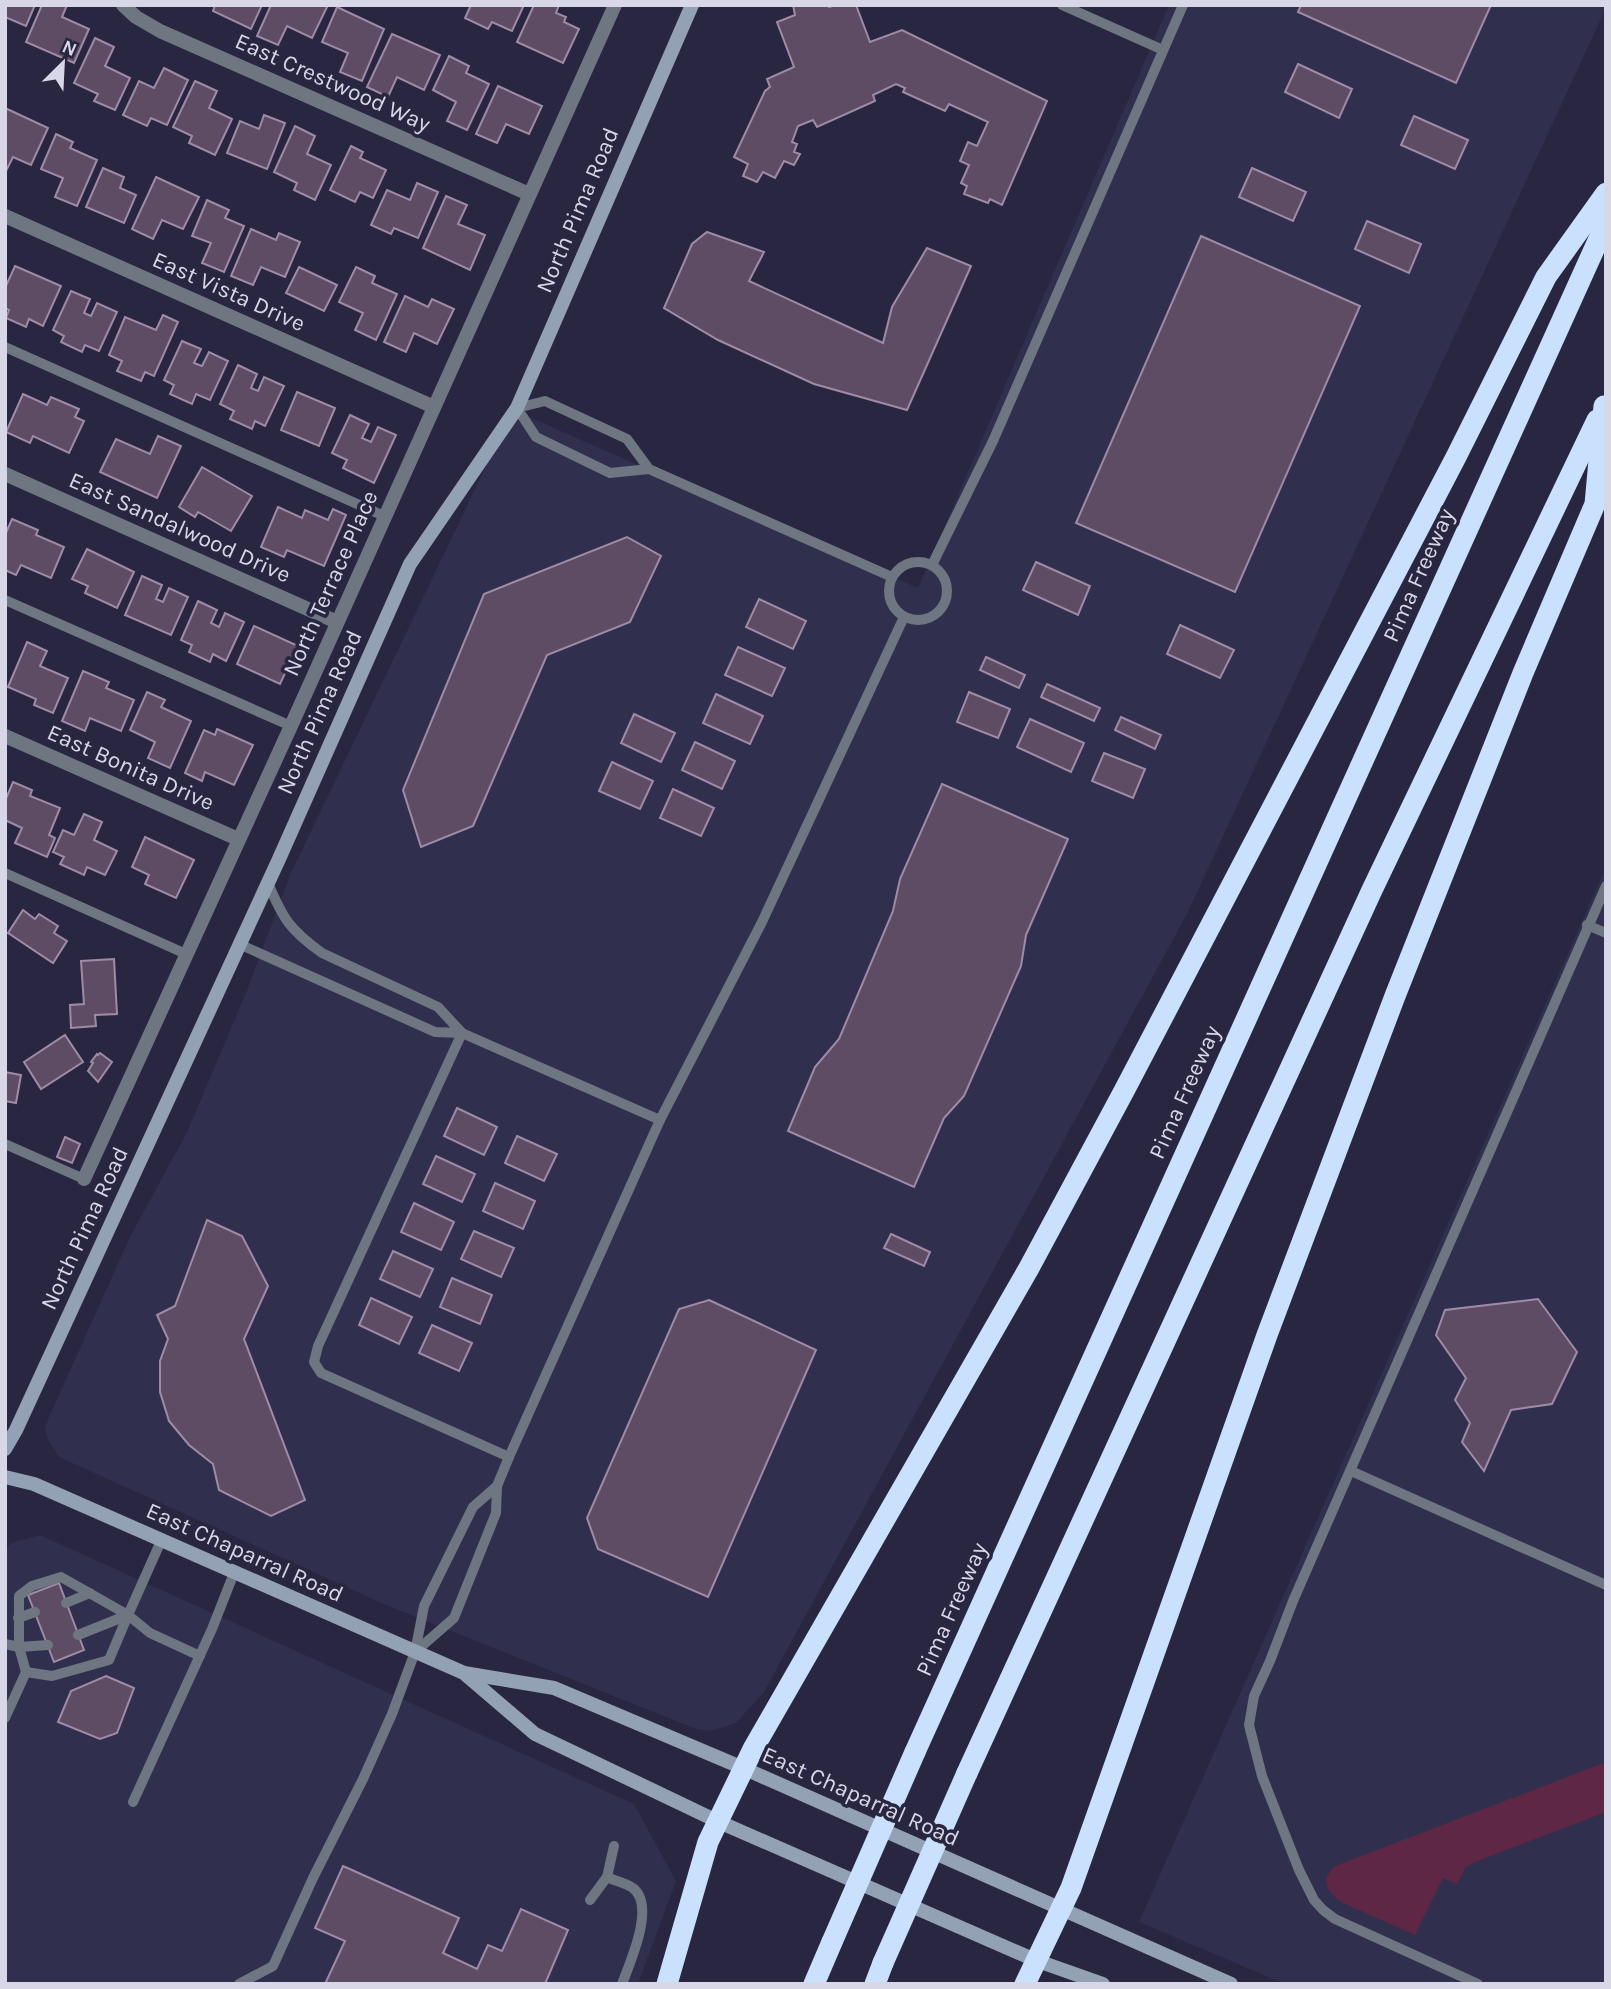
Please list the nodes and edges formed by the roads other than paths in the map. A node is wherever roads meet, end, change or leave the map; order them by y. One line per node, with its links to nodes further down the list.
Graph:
1 (123, 5): 8 (street, East Crestwood Way)
2 (615, 5): 8 (street, North Terrace Place)
3 (692, 5): 14 (main road, North Pima Road)
4 (1062, 5): 6 (lane)
5 (1183, 5): 6 (lane)
6 (1163, 50): 18 (lane)
7 (1606, 193): 59 (highway)
8 (530, 194): 13 (street, North Terrace Place)
9 (5, 216): 13 (street, East Vista Drive)
10 (1606, 223): 70 (highway, Pima Freeway, bridge)
11 (5, 347): 17 (lane)
12 (1605, 404): 65 (highway); 71 (highway, bridge)
13 (435, 407): 17 (street, North Terrace Place)
14 (517, 408): 15 (lane); 15 (lane); 27 (main road, North Pima Road)
15 (649, 469): 19 (lane)
16 (5, 474): 22 (street, East Sandalwood Drive)
17 (384, 516): 22 (street, North Terrace Place)
18 (932, 565): 19 (lane); 21 (lane)
19 (892, 577): 21 (lane)
20 (5, 600): 23 (lane)
21 (904, 617): 34 (lane)
22 (337, 622): 23 (street, North Terrace Place)
23 (290, 726): 25 (street, North Terrace Place)
24 (5, 736): 25 (street, East Bonita Drive)
25 (238, 839): 32 (street, North Terrace Place)
26 (5, 873): 32 (lane)
27 (268, 883): 31 (main road, North Pima Road); 33 (lane)
28 (1606, 886): 29 (lane)
29 (1587, 925): 30 (lane); 39 (lane)
30 (1606, 933)
31 (239, 944): 33 (lane); 37 (main road, North Pima Road)
32 (186, 954): 36 (street, North Terrace Place)
33 (463, 1033): 34 (lane); 38 (lane)
34 (660, 1120): 38 (lane)
35 (5, 1144): 36 (lane)
36 (84, 1179)
37 (5, 1449)
38 (509, 1457): 41 (lane)
39 (1351, 1471): 44 (lane); 75 (lane)
40 (5, 1477): 42 (main road, East Chaparral Road)
41 (497, 1486): 54 (lane); 54 (lane)
42 (161, 1541): 43 (main road, East Chaparral Road); 48 (lane)
43 (234, 1573): 54 (main road, East Chaparral Road); 55 (lane)
44 (1606, 1585)
45 (90, 1593): 46 (lane); 48 (lane); 49 (lane)
46 (66, 1603)
47 (35, 1612): 49 (lane)
48 (128, 1615): 50 (lane); 55 (lane); 56 (lane)
49 (18, 1618): 53 (lane)
50 (78, 1635)
51 (5, 1643): 53 (lane)
52 (48, 1646): 53 (lane)
53 (19, 1647): 56 (lane)
54 (415, 1652): 57 (main road, East Chaparral Road); 67 (lane)
55 (200, 1656): 60 (lane)
56 (26, 1672): 58 (lane)
57 (464, 1674): 59 (main road, East Chaparral Road); 61 (main road, East Chaparral Road)
58 (5, 1718)
59 (743, 1768): 61 (highway); 65 (main road, East Chaparral Road)
60 (133, 1802)
61 (717, 1821): 66 (main road, East Chaparral Road); 69 (highway)
62 (614, 1846): 63 (lane)
63 (607, 1877): 64 (lane); 68 (lane)
64 (590, 1900)
65 (1061, 1909): 66 (highway); 74 (main road, East Chaparral Road)
66 (1035, 1960): 72 (highway); 73 (main road, East Chaparral Road)
67 (239, 1984)
68 (622, 1984)
69 (667, 1984)
70 (814, 1984)
71 (875, 1984)
72 (1025, 1984)
73 (1103, 1984)
74 (1231, 1984)
75 (1478, 1984)

